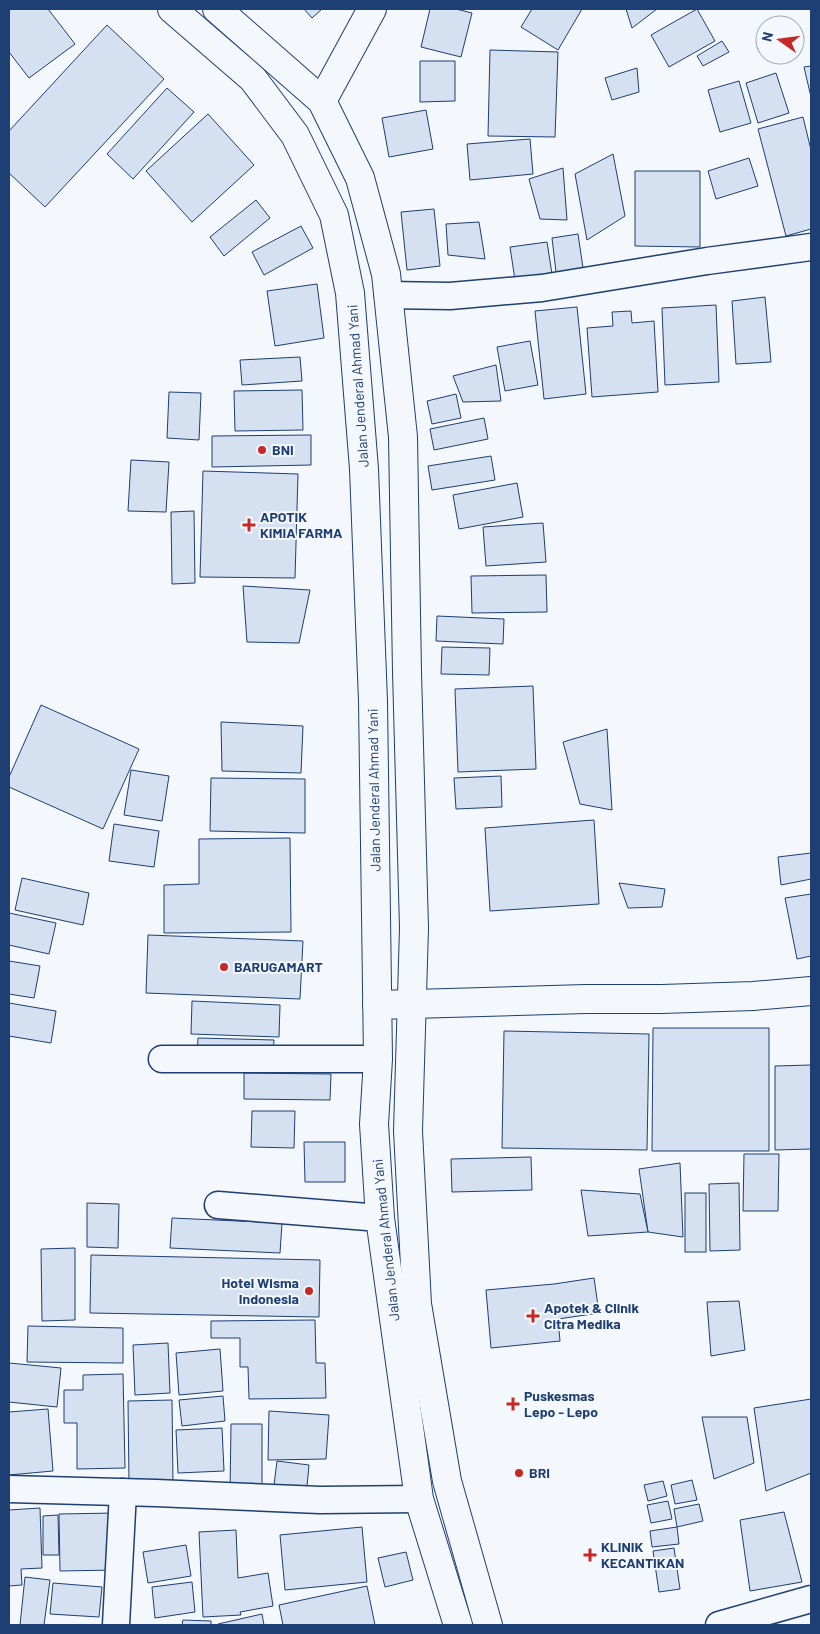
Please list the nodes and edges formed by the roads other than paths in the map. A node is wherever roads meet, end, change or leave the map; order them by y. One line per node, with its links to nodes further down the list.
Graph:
1 (172, 9): 8 (main road, Jalan Jenderal Ahmad Yani)
2 (217, 9): 4 (main road, Jalan Jenderal Ahmad Yani)
3 (372, 9): 4 (main road)
4 (322, 101): 6 (main road, Jalan Jenderal Ahmad Yani)
5 (811, 247): 6 (street)
6 (388, 295): 9 (main road, Jalan Jenderal Ahmad Yani)
7 (811, 991): 9 (main road)
8 (377, 1005): 9 (main road); 10 (main road, Jalan Jenderal Ahmad Yani)
9 (413, 1005): 20 (main road, Jalan Jenderal Ahmad Yani)
10 (378, 1058): 11 (street); 13 (main road, Jalan Jenderal Ahmad Yani)
11 (162, 1059)
12 (218, 1205): 13 (street)
13 (380, 1218): 16 (main road, Jalan Jenderal Ahmad Yani)
14 (9, 1489): 15 (street)
15 (123, 1492): 16 (street); 18 (street)
16 (419, 1500): 19 (main road, Jalan Jenderal Ahmad Yani)
17 (811, 1599): 21 (street)
18 (116, 1625)
19 (458, 1625)
20 (488, 1625)
21 (719, 1625)

